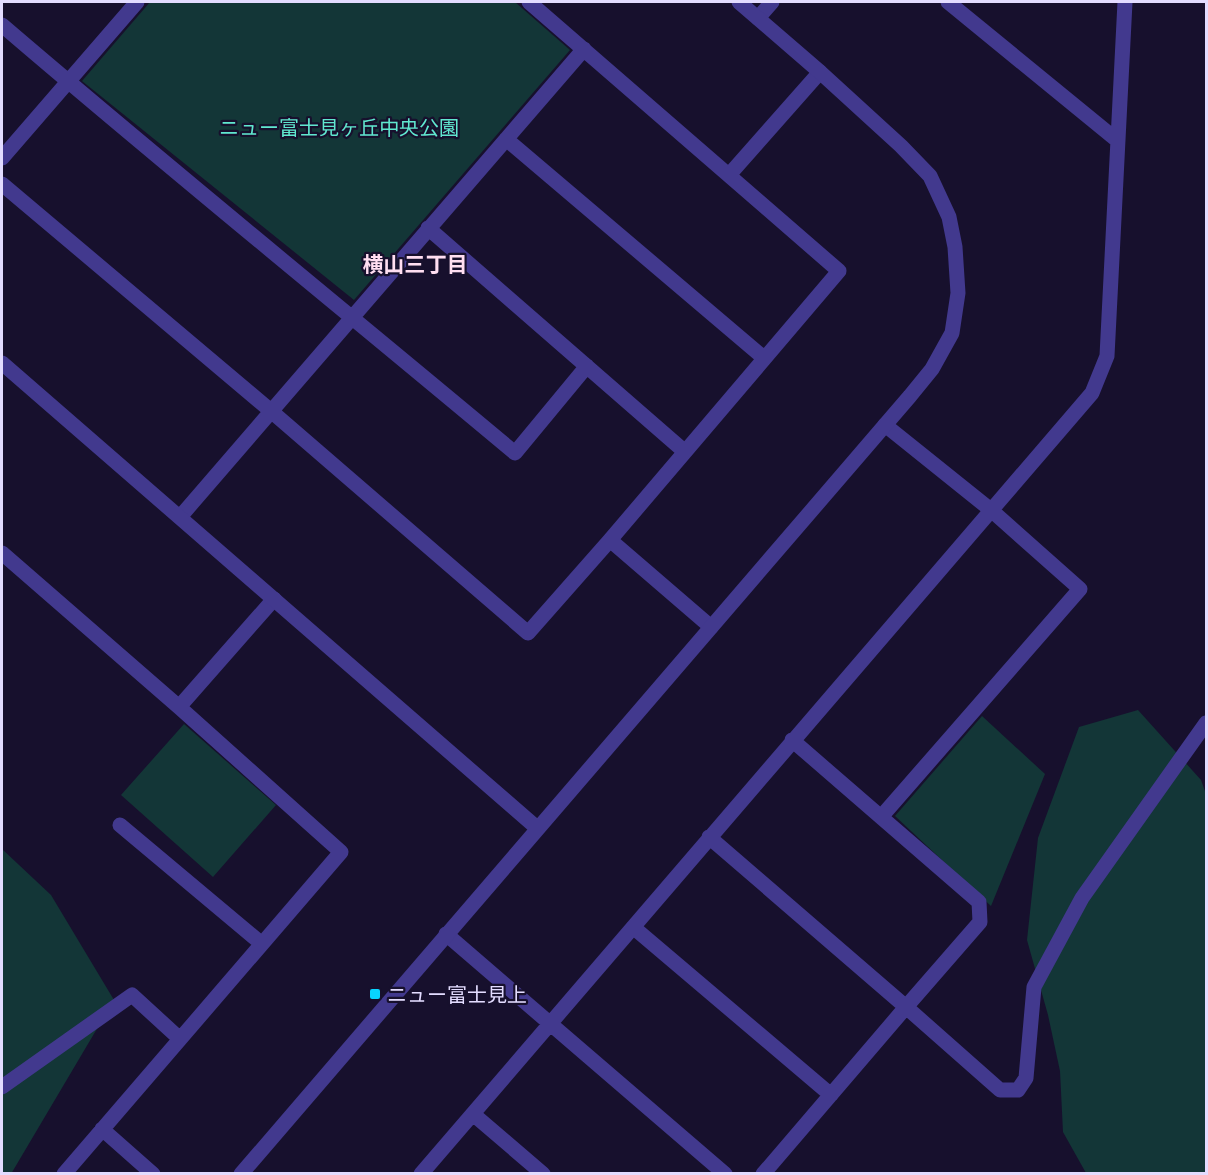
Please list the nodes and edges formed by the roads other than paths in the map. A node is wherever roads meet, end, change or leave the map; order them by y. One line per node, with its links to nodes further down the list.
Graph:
1 (137, 2): 11 (street)
2 (529, 2): 9 (street)
3 (739, 2): 7 (street)
4 (772, 2): 7 (street)
5 (948, 2): 13 (street)
6 (1125, 2): 13 (street)
7 (758, 18): 10 (street)
8 (2, 25): 11 (street)
9 (584, 49): 12 (street); 15 (street)
10 (820, 72): 15 (street); 23 (street)
11 (68, 82): 14 (street); 18 (street)
12 (506, 139): 17 (street); 19 (street)
13 (1118, 141): 25 (street)
14 (2, 158)
15 (729, 175): 19 (street)
16 (2, 184): 22 (street)
17 (428, 228): 18 (street); 21 (street)
18 (352, 317): 21 (street); 22 (street)
19 (764, 358): 24 (street)
20 (2, 363): 26 (street)
21 (587, 366): 24 (street)
22 (271, 411): 26 (street); 27 (street)
23 (885, 425): 25 (street); 30 (street)
24 (684, 451): 27 (street)
25 (991, 510): 33 (street); 34 (street)
26 (180, 517): 29 (street)
27 (610, 540): 30 (street)
28 (2, 554): 31 (street)
29 (274, 599): 31 (street); 36 (street)
30 (711, 627): 36 (street)
31 (179, 707): 40 (street)
32 (1206, 723): 41 (street)
33 (792, 740): 34 (street); 37 (street)
34 (880, 817): 41 (street)
35 (120, 825): 40 (street)
36 (537, 828): 39 (street)
37 (709, 837): 38 (street); 41 (street)
38 (633, 927): 42 (street); 45 (street)
39 (446, 934): 42 (street); 50 (street)
40 (262, 944): 43 (street)
41 (906, 1007): 45 (street)
42 (551, 1023): 46 (street); 53 (street)
43 (180, 1039): 44 (street); 47 (street)
44 (2, 1087)
45 (831, 1095): 54 (street)
46 (472, 1114): 51 (street); 52 (street)
47 (102, 1129): 48 (street); 49 (street)
48 (64, 1173)
49 (153, 1173)
50 (241, 1173)
51 (421, 1173)
52 (543, 1173)
53 (725, 1173)
54 (763, 1173)

